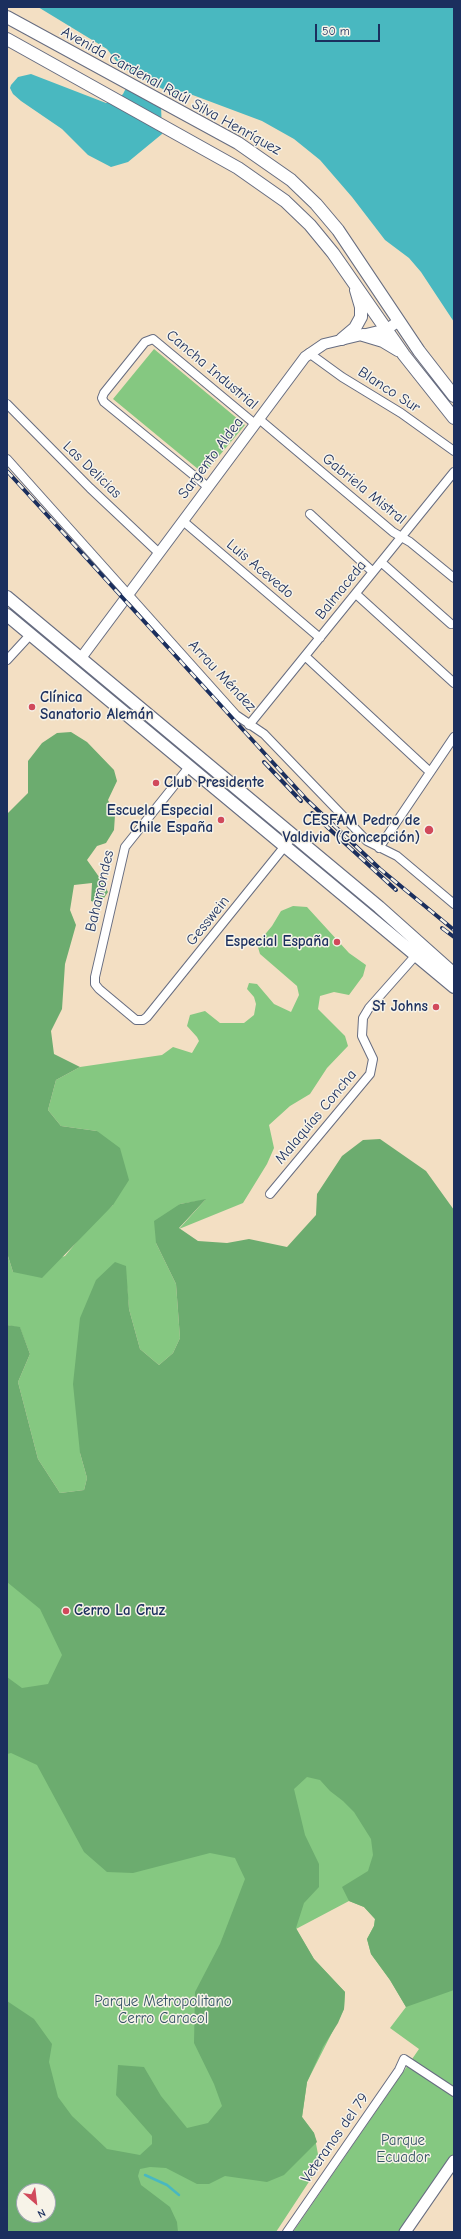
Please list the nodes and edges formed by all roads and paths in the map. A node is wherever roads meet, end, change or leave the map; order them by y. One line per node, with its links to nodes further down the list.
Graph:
1 (7, 17): 4 (main road, Avenida Cardenal Raúl Silva Henríquez)
2 (10, 41): 3 (main road)
3 (353, 279): 5 (main road); 7 (main road)
4 (399, 321): 5 (street, Sargento Aldea); 10 (main road, Avenida Cardenal Raúl Silva Henríquez)
5 (387, 329): 6 (street, Sargento Aldea); 9 (main road)
6 (363, 335): 7 (street, Sargento Aldea); 9 (main road)
7 (342, 339): 8 (street, Sargento Aldea)
8 (309, 353): 13 (street, Sargento Aldea); 14 (street, Blanco Sur)
9 (404, 355): 12 (main road)
10 (454, 396)
11 (7, 404): 21 (street, Las Delicias)
12 (454, 418)
13 (257, 422): 17 (street, Sargento Aldea); 17 (street, Cancha Industrial); 20 (street, Gabriela Mistral)
14 (454, 451)
15 (7, 459): 25 (street, Arrau Méndez)
16 (454, 472): 20 (street, Balmaceda)
17 (208, 487): 19 (street, Sargento Aldea)
18 (310, 514): 23 (street)
19 (183, 521): 21 (street, Sargento Aldea); 32 (street, Luis Acevedo)
20 (401, 537): 22 (street, Balmaceda); 24 (street, Gabriela Mistral)
21 (159, 553): 25 (street, Sargento Aldea)
22 (381, 562): 23 (street, Balmaceda); 30 (street)
23 (373, 572): 26 (street, Balmaceda)
24 (454, 578)
25 (129, 594): 34 (street, Sargento Aldea); 39 (street, Arrau Méndez)
26 (356, 594): 32 (street, Balmaceda); 38 (street)
27 (7, 597): 29 (main road)
28 (7, 615): 31 (main road)
29 (34, 619): 31 (main road); 34 (main road)
30 (451, 624)
31 (30, 635): 35 (street); 36 (main road)
32 (320, 638): 33 (street, Balmaceda)
33 (305, 656): 39 (street, Balmaceda); 42 (street)
34 (81, 658): 36 (main road); 37 (main road); 43 (main road)
35 (7, 660)
36 (62, 661): 37 (main road)
37 (79, 675): 41 (main road)
38 (454, 683)
39 (250, 725): 45 (street, Arrau Méndez)
40 (454, 737): 42 (street)
41 (189, 767): 44 (main road); 50 (street, Bahamondes)
42 (430, 772): 45 (street)
43 (294, 836): 44 (street, Gesswein); 48 (main road)
44 (285, 847): 47 (main road); 50 (street, Gesswein)
45 (379, 848): 46 (street, Arrau Méndez)
46 (454, 904)
47 (416, 956): 49 (main road); 51 (street, Malaquías Concha)
48 (454, 974)
49 (454, 987)
50 (141, 1020)
51 (270, 1194)
52 (454, 2092): 54 (street, Veteranos del 79)
53 (454, 2161): 55 (main road)
54 (287, 2232)
55 (405, 2232)

